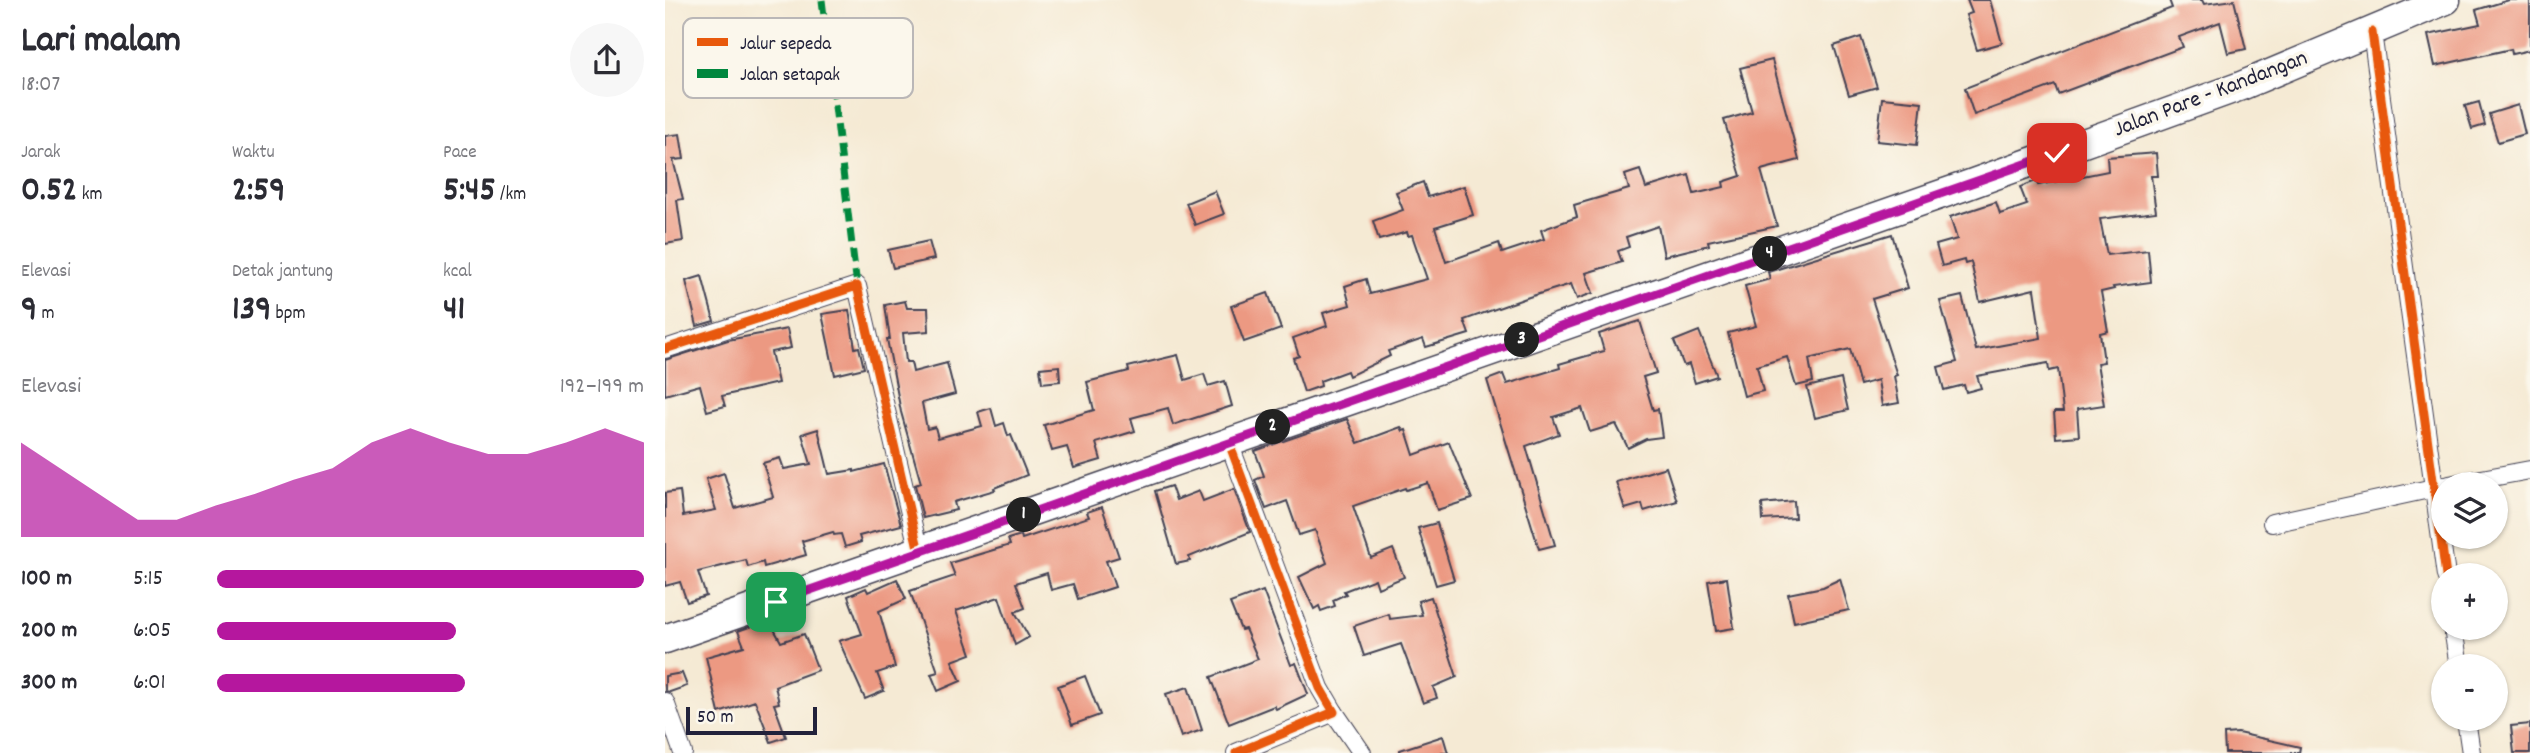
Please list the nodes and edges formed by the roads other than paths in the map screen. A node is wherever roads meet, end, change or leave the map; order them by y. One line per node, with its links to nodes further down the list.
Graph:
1 (2446, 0): 2 (main road, Jalan Pare - Kandangan)
2 (2372, 32): 4 (main road, Jalan Pare - Kandangan); 6 (street)
3 (665, 349): 10 (street)
4 (1229, 443): 10 (main road, Jalan Pare - Kandangan); 13 (street)
5 (2530, 470): 7 (street)
6 (2440, 472)
7 (2508, 474)
8 (2431, 488): 9 (street)
9 (2272, 523)
10 (919, 552): 11 (main road, Jalan Pare - Kandangan)
11 (665, 639)
12 (665, 702): 15 (street)
13 (1334, 712): 16 (street); 17 (street)
14 (2468, 731): 18 (street)
15 (683, 753)
16 (1236, 753)
17 (1362, 753)
18 (2471, 753)

